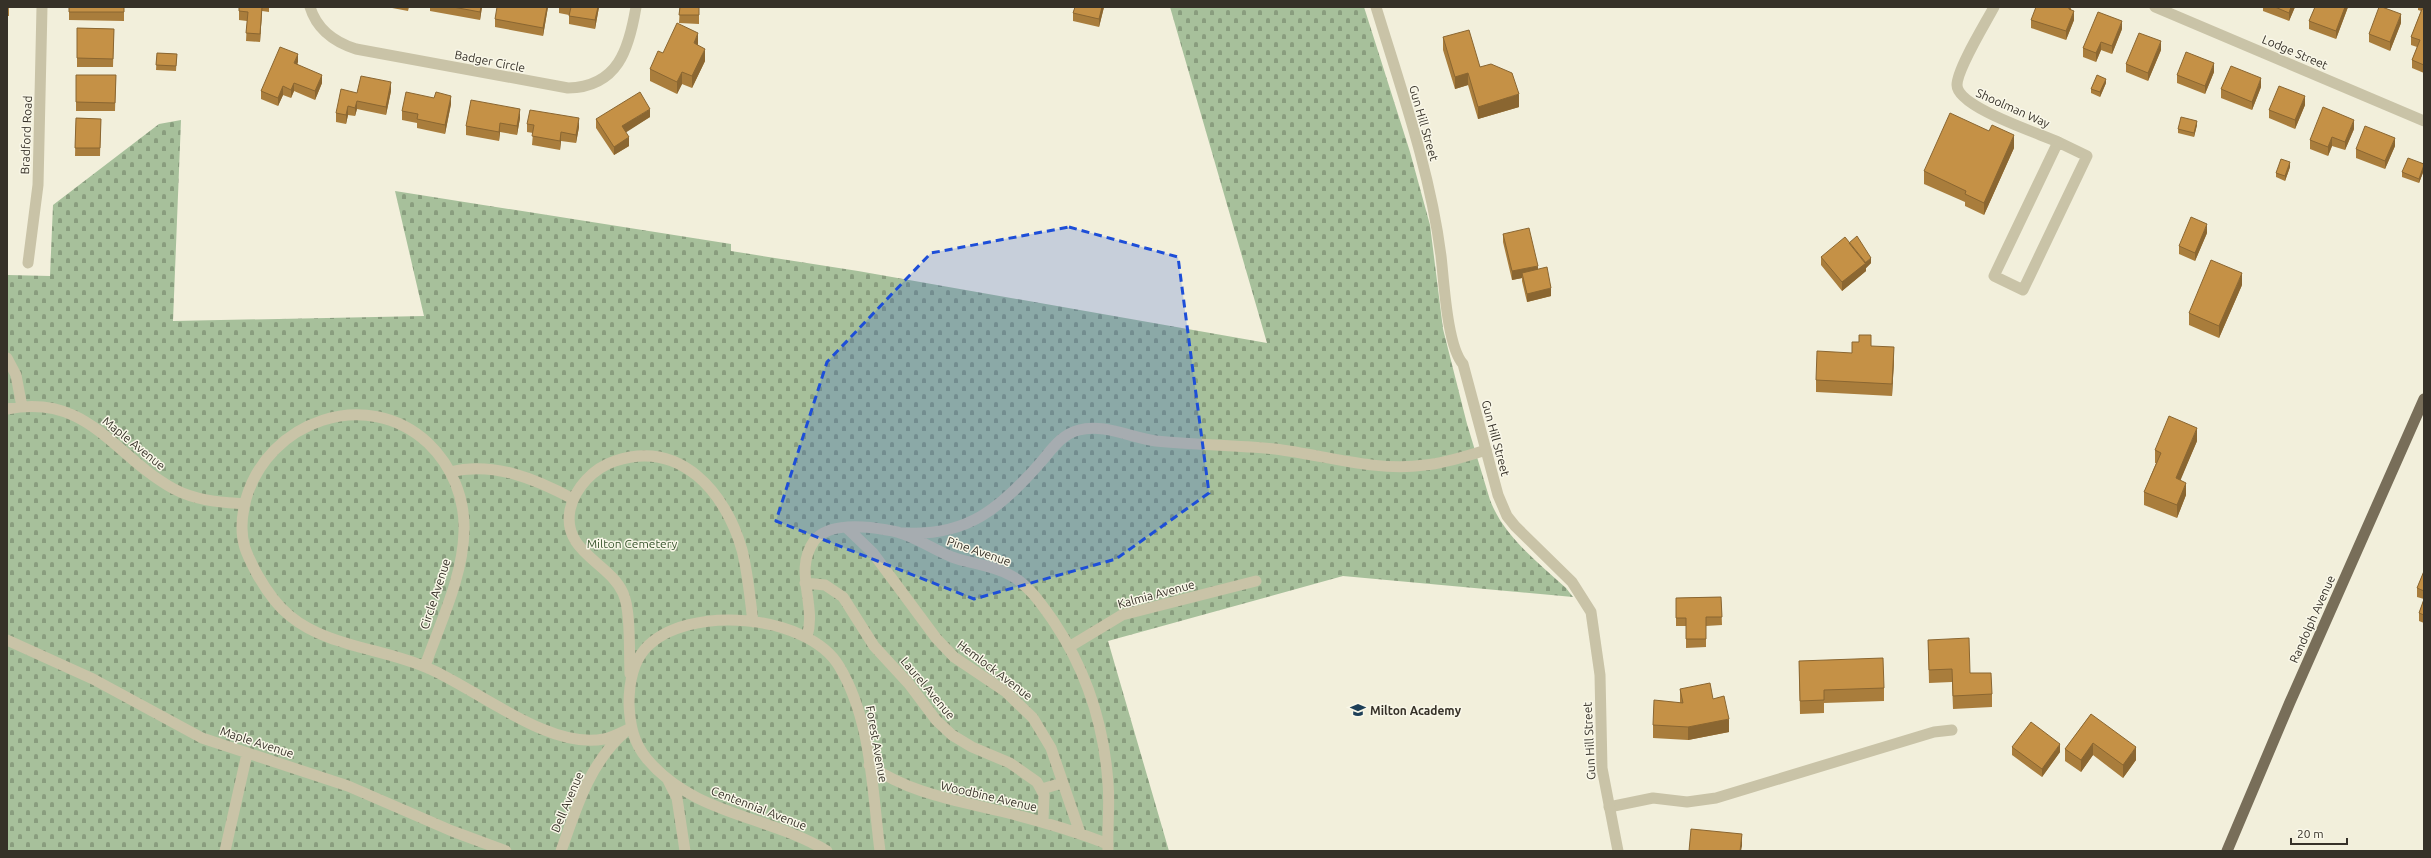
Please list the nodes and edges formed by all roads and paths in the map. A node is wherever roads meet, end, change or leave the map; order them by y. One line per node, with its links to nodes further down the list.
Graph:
1 (42, 7): 9 (street, Bradford Road)
2 (310, 7): 3 (street, Badger Circle)
3 (636, 7)
4 (1376, 7): 14 (street, Gun Hill Street)
5 (1994, 7): 8 (street, Shoolman Way)
6 (2155, 7): 7 (street, Lodge Street)
7 (2424, 121)
8 (2058, 142): 8 (street)
9 (28, 263)
10 (7, 358): 12 (street)
11 (2424, 399): 46 (main road, Randolph Avenue)
12 (22, 407): 13 (street, Maple Avenue); 17 (street, Maple Avenue)
13 (7, 409)
14 (1486, 450): 19 (street); 35 (street, Gun Hill Street)
15 (450, 472): 16 (street); 17 (street, Circle Avenue); 26 (street, Circle Avenue)
16 (573, 499): 22 (street); 27 (street)
17 (245, 504): 26 (street, Circle Avenue)
18 (847, 528): 19 (street, Pine Avenue); 21 (street, Pine Avenue); 33 (street, Hemlock Avenue)
19 (903, 533): 25 (street, Pine Avenue)
20 (1256, 581): 25 (street, Kalmia Avenue)
21 (805, 582): 23 (street, Pine Avenue); 34 (street, Laurel Avenue)
22 (753, 622): 23 (street, Centennial Avenue); 27 (street, Centennial Avenue)
23 (807, 637): 31 (street, Forest Avenue)
24 (7, 640): 30 (street, Maple Avenue)
25 (1069, 647): 38 (street, Pine Avenue)
26 (425, 666): 28 (street, Circle Avenue)
27 (630, 684): 28 (street, Centennial Avenue)
28 (631, 728): 32 (street, Centennial Avenue); 41 (street, Dell Avenue)
29 (1952, 730): 35 (street)
30 (247, 754): 39 (street); 40 (street, Maple Avenue)
31 (869, 765): 36 (street, Woodbine Avenue); 44 (street, Forest Avenue)
32 (664, 775): 42 (street); 43 (street, Centennial Avenue)
33 (1062, 783): 34 (street); 37 (street, Hemlock Avenue)
34 (1042, 789): 36 (street)
35 (1609, 807): 45 (street, Gun Hill Street)
36 (1043, 822): 37 (street, Woodbine Avenue)
37 (1080, 833): 38 (street, Woodbine Avenue)
38 (1108, 847)
39 (225, 851)
40 (506, 851)
41 (561, 851)
42 (685, 851)
43 (828, 851)
44 (880, 851)
45 (1618, 851)
46 (2227, 851)

